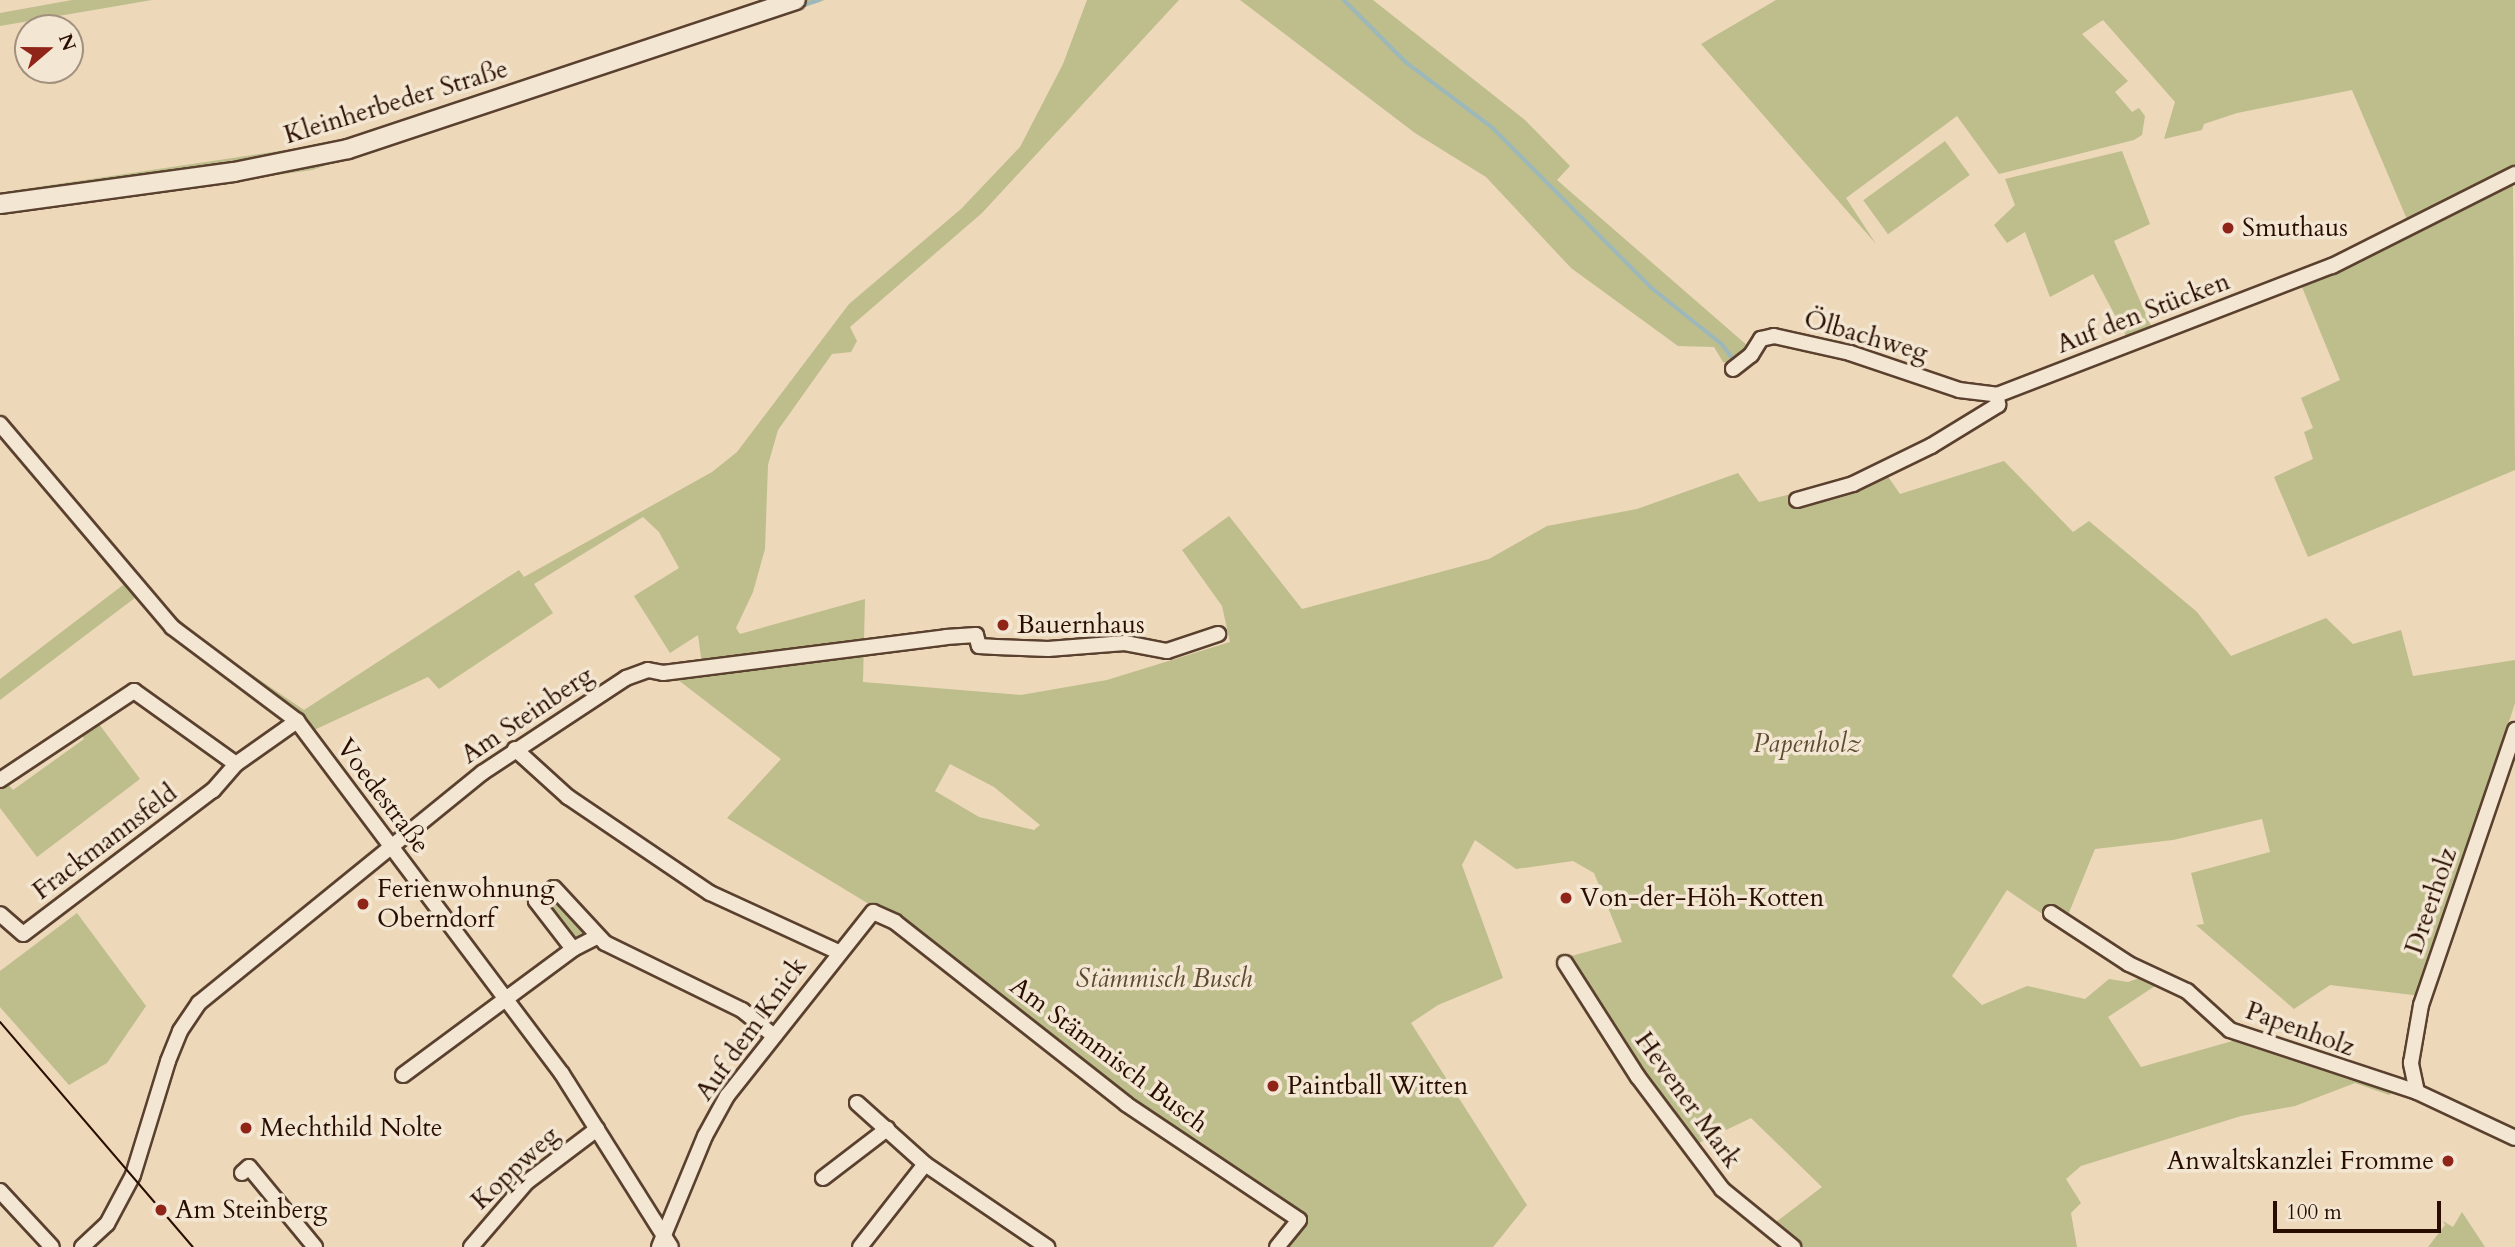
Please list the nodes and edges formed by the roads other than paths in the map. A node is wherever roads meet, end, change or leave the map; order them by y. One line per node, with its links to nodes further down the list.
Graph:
1 (796, 0): 3 (street, Kleinherbeder Straße)
2 (2515, 174): 5 (street, Auf den Stücken)
3 (0, 204)
4 (1733, 369): 5 (street, Ölbachweg)
5 (1997, 395): 7 (street, Auf den Stücken)
6 (0, 424): 9 (street, Voedestraße)
7 (1797, 500)
8 (1218, 634): 11 (street, Am Steinberg)
9 (297, 721): 12 (street, Frackmannsfeld); 14 (street, Voedestraße)
10 (2515, 730): 25 (street, Dreerholz)
11 (514, 749): 14 (street, Am Steinberg); 20 (street)
12 (236, 764): 13 (street); 16 (street, Frackmannsfeld)
13 (0, 780)
14 (391, 847): 22 (street, Voedestraße); 36 (street, Am Steinberg)
15 (2051, 913): 25 (street, Papenholz)
16 (0, 914)
17 (895, 922): 20 (street, Auf dem Knick); 41 (street, Am Stämmisch Busch)
18 (597, 937): 19 (street); 19 (street); 23 (street)
19 (573, 948): 22 (street)
20 (838, 952): 23 (street, Auf dem Knick)
21 (1565, 963): 42 (street, Hevener Mark)
22 (507, 1000): 24 (street); 27 (street, Voedestraße)
23 (774, 1036): 34 (street, Auf dem Knick)
24 (403, 1075)
25 (2417, 1092): 29 (street, Papenholz)
26 (857, 1103): 28 (street)
27 (597, 1129): 34 (street, Voedestraße); 38 (street, Koppweg)
28 (887, 1129): 30 (street); 32 (street)
29 (2515, 1138)
30 (925, 1164): 39 (street); 40 (street)
31 (242, 1173): 37 (street)
32 (824, 1178)
33 (0, 1191): 35 (street)
34 (665, 1243)
35 (52, 1247)
36 (82, 1247)
37 (315, 1247)
38 (471, 1247)
39 (860, 1247)
40 (1047, 1247)
41 (1277, 1247)
42 (1793, 1247)

